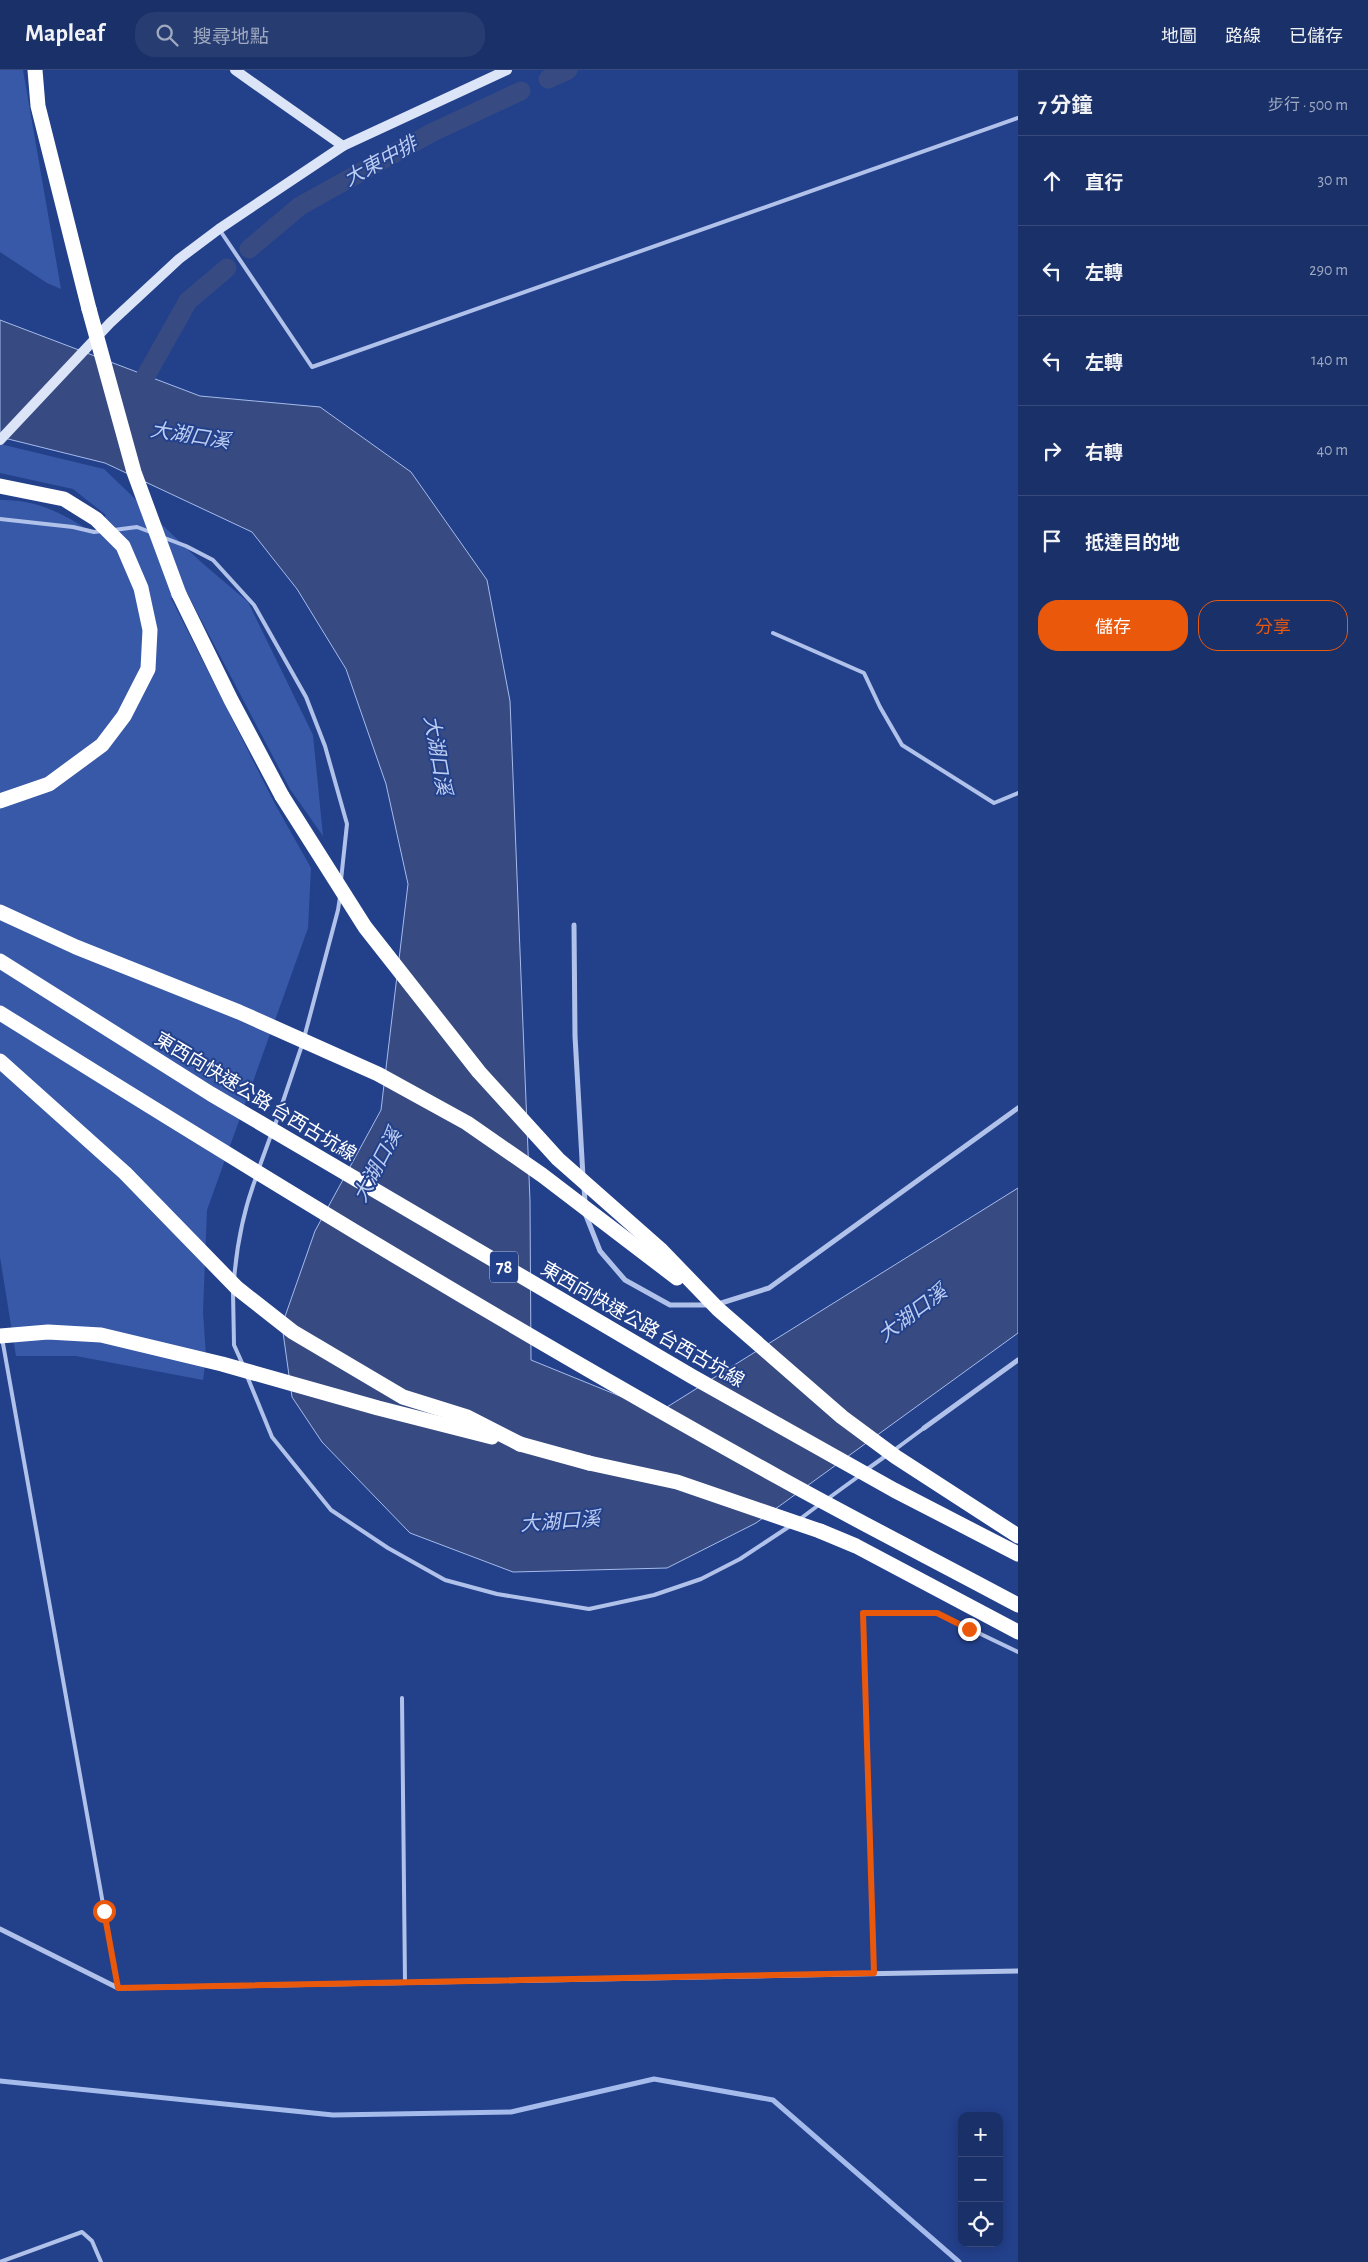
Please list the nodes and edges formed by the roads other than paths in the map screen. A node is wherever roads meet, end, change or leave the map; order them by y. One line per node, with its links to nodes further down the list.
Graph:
1 (35, 70): 19 (highway, bridge)
2 (235, 70): 5 (street)
3 (507, 70): 5 (street)
4 (1018, 118): 6 (lane)
5 (343, 146): 6 (street)
6 (219, 229): 7 (street)
7 (0, 440)
8 (0, 486): 12 (highway, bridge)
9 (0, 519): 23 (lane)
10 (773, 633): 11 (lane)
11 (1018, 793)
12 (0, 801)
13 (0, 912): 19 (highway, bridge)
14 (574, 925): 18 (street)
15 (0, 961): 26 (highway, 東西向快速公路 台西古坑線 / 78, bridge)
16 (0, 1013): 27 (highway, 78, bridge)
17 (0, 1061): 24 (highway, bridge)
18 (1018, 1108)
19 (718, 1309): 25 (highway, bridge)
20 (0, 1330): 35 (lane)
21 (0, 1336): 24 (highway, bridge)
22 (1018, 1360): 23 (street)
23 (924, 1428)
24 (520, 1444): 28 (highway, bridge)
25 (1018, 1536)
26 (1018, 1554)
27 (1018, 1605)
28 (1018, 1632)
29 (1018, 1652): 33 (lane)
30 (402, 1698): 34 (lane)
31 (0, 1929): 35 (street)
32 (1018, 1971): 33 (street)
33 (874, 1973): 34 (street)
34 (405, 1982): 35 (street)
35 (118, 1988)
36 (0, 2262): 37 (lane)
37 (101, 2262)

